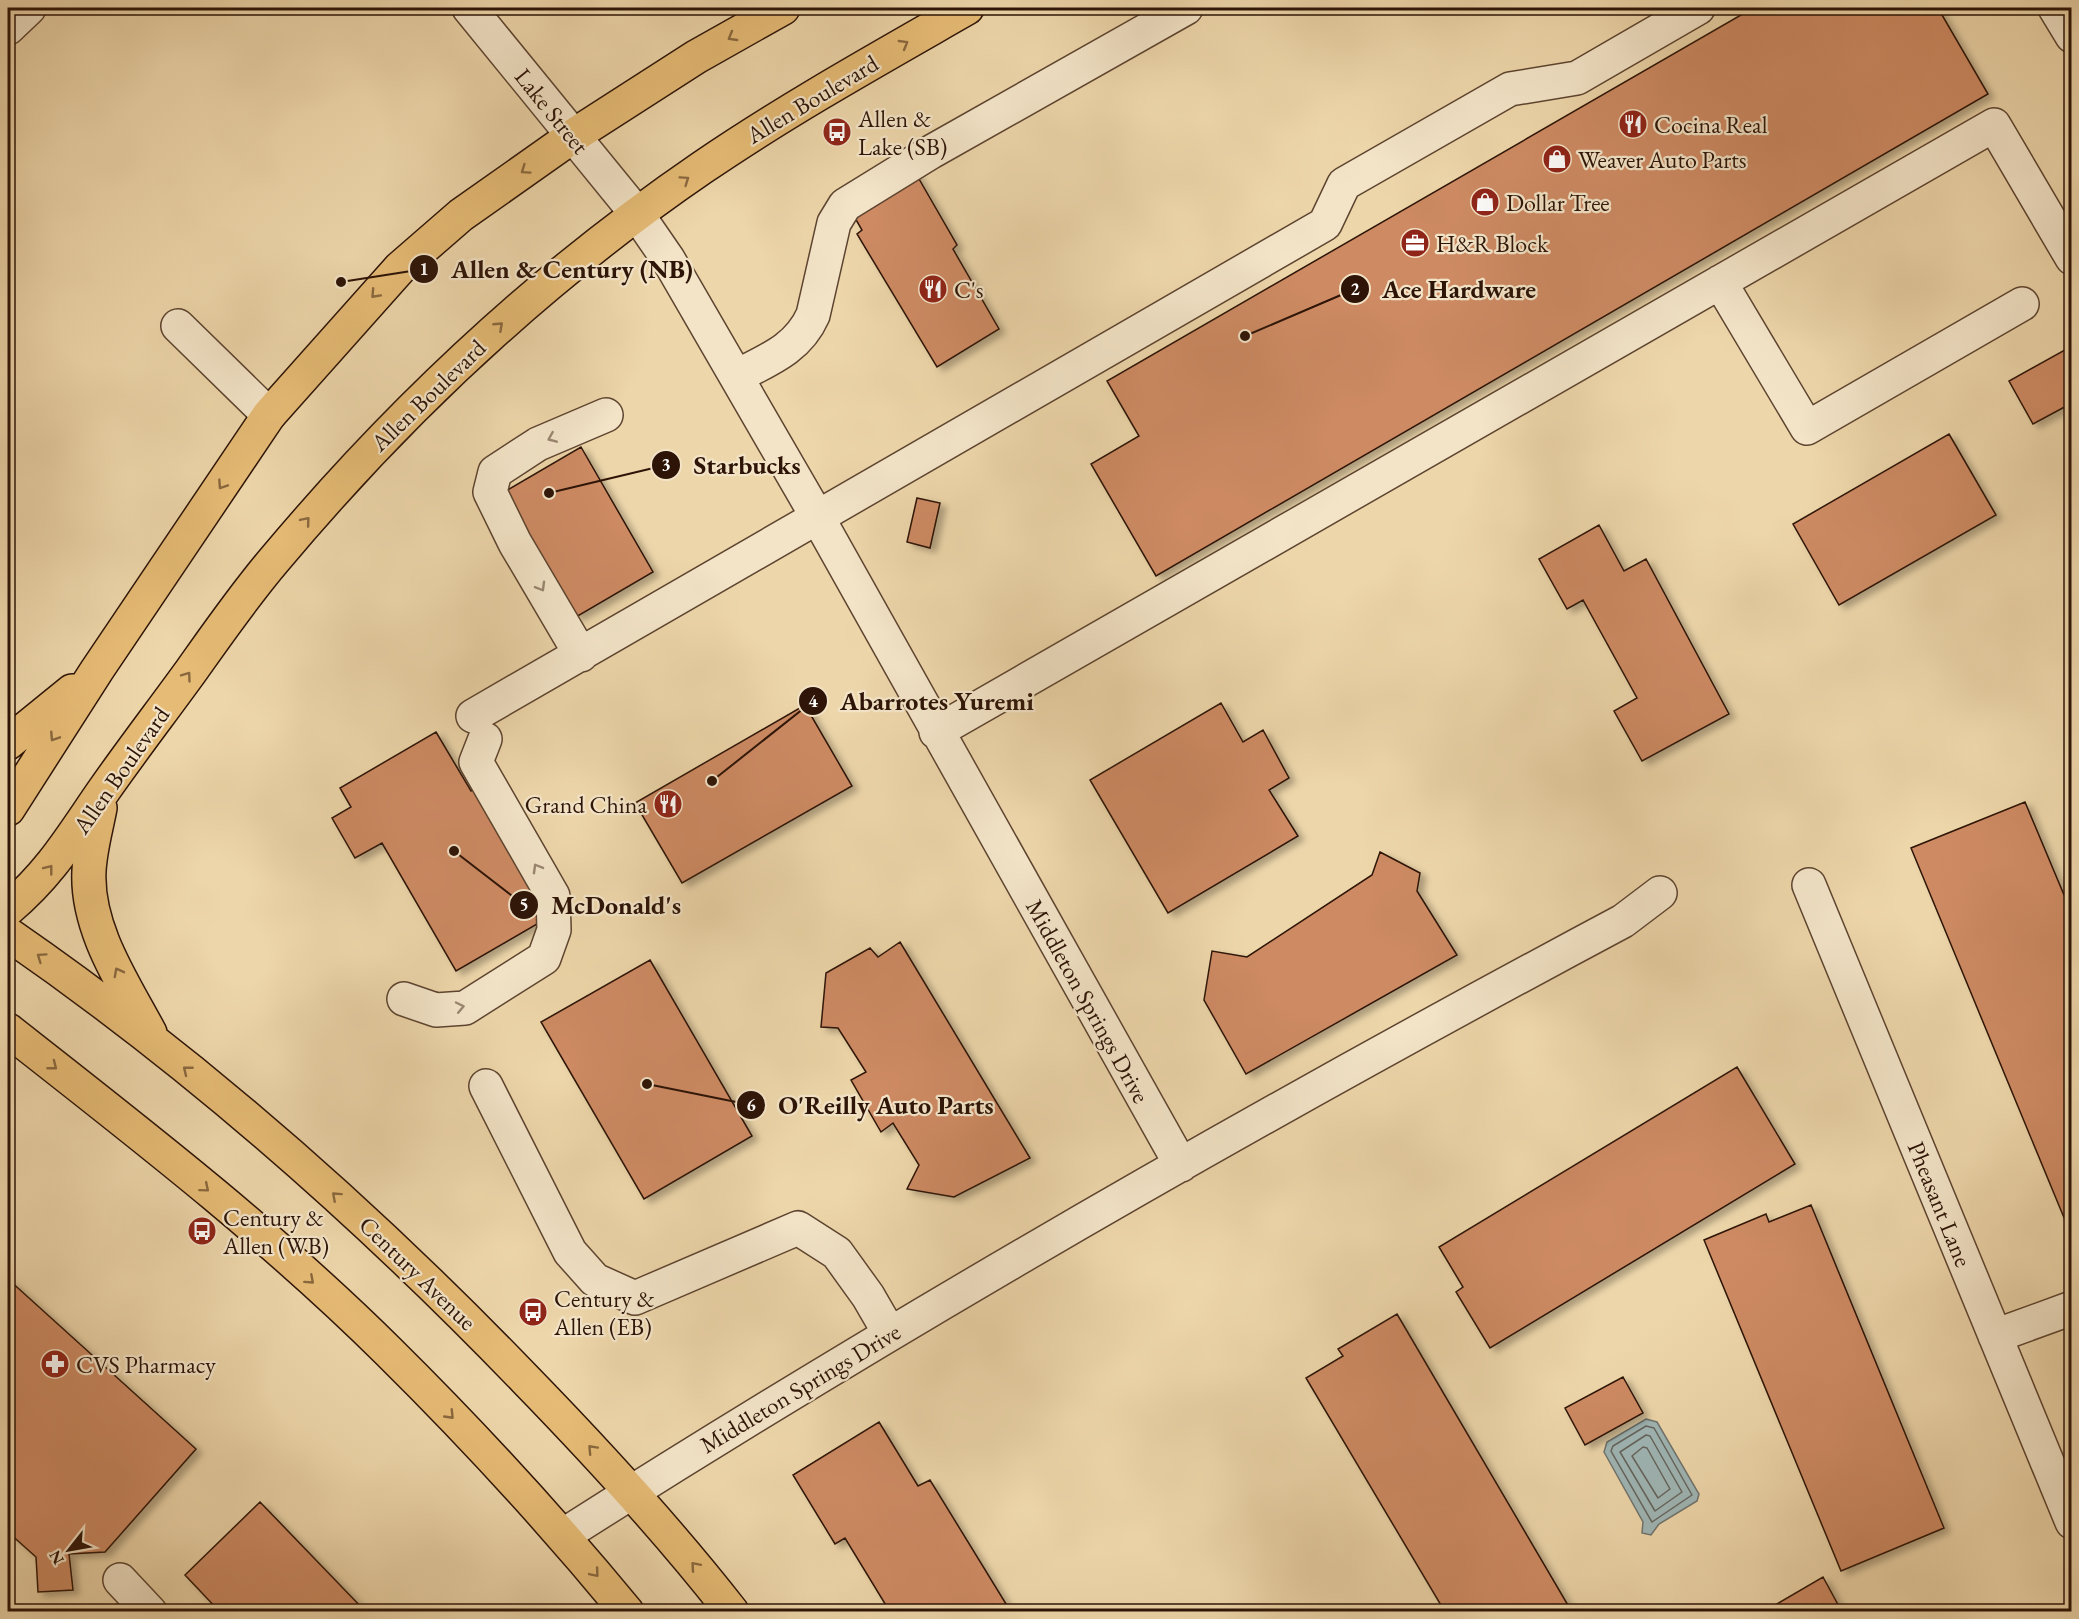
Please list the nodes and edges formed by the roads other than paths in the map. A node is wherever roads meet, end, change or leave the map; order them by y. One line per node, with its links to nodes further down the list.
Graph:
1 (29, 8): 8 (street)
2 (469, 8): 10 (street, Lake Street)
3 (783, 8): 10 (main road, one-way to 10)
4 (967, 8): 11 (main road, Allen Boulevard, one-way to 4)
5 (1186, 8): 16 (street)
6 (1698, 8): 19 (street)
7 (2055, 8): 9 (street)
8 (8, 28)
9 (2072, 36)
10 (573, 136): 11 (street, Lake Street); 17 (main road, one-way to 17)
11 (637, 214): 16 (street, Middleton Springs Drive); 24 (main road, Allen Boulevard, one-way to 11)
12 (2072, 258): 13 (street)
13 (1720, 282): 14 (street); 22 (street)
14 (2022, 304)
15 (178, 326): 17 (street)
16 (737, 376): 19 (street, Middleton Springs Drive)
17 (269, 415): 21 (main road, one-way to 21)
18 (606, 415): 20 (street, one-way to 20)
19 (818, 518): 20 (street); 22 (street, Middleton Springs Drive)
20 (581, 655): 30 (street, one-way to 20)
21 (97, 670): 23 (main road); 25 (main road, one-way to 25)
22 (936, 732): 34 (street, Middleton Springs Drive)
23 (8, 743)
24 (104, 791): 28 (main road, Allen Boulevard, one-way to 24); 32 (main road, one-way to 24)
25 (8, 809)
26 (1809, 885): 37 (street, Pheasant Lane)
27 (1660, 893): 34 (street)
28 (8, 909)
29 (8, 934): 32 (main road, Century Avenue, one-way to 29)
30 (404, 999)
31 (8, 1030): 40 (main road, one-way to 40)
32 (155, 1043): 38 (main road, Century Avenue, one-way to 32)
33 (486, 1086): 36 (street)
34 (1181, 1165): 36 (street, Middleton Springs Drive)
35 (2072, 1308): 37 (street)
36 (890, 1334): 38 (street, Middleton Springs Drive)
37 (1995, 1336): 39 (street, Pheasant Lane)
38 (632, 1491): 40 (street, Middleton Springs Drive); 44 (main road, Century Avenue, one-way to 38)
39 (2072, 1522)
40 (564, 1535): 43 (main road, one-way to 43)
41 (120, 1580): 42 (street)
42 (150, 1611)
43 (627, 1611)
44 (732, 1611)

